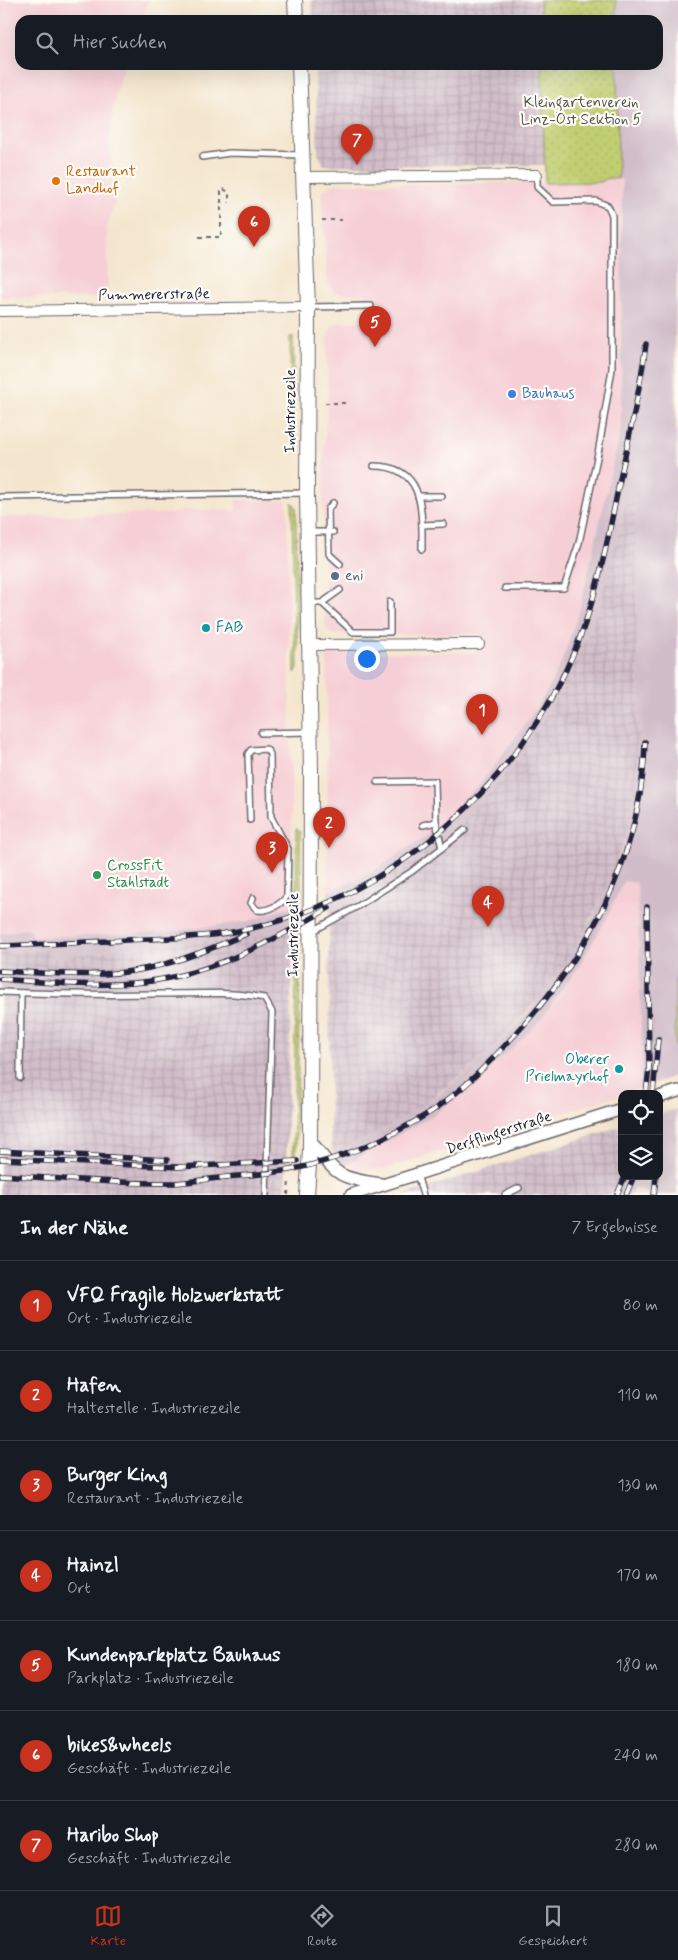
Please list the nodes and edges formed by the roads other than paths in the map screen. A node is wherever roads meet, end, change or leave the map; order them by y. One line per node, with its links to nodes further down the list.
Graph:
1 (295, 0): 2 (main road)
2 (296, 15)
3 (299, 70): 4 (main road, Industriezeile)
4 (304, 155): 5 (lane); 7 (main road, Industriezeile)
5 (202, 158)
6 (537, 174): 7 (street); 23 (lane)
7 (304, 177): 9 (main road, Industriezeile)
8 (372, 306): 9 (lane)
9 (308, 307): 10 (street, Pummererstraße); 12 (main road, Industriezeile)
10 (0, 311)
11 (374, 466): 13 (lane)
12 (307, 493): 15 (lane); 19 (main road, Industriezeile)
13 (418, 496): 14 (lane); 17 (lane)
14 (442, 496)
15 (0, 497)
16 (333, 503): 20 (lane)
17 (422, 524): 18 (lane); 21 (lane)
18 (443, 524)
19 (308, 532): 20 (lane); 26 (main road, Industriezeile)
20 (331, 532): 22 (lane)
21 (422, 549)
22 (340, 564)
23 (505, 588)
24 (340, 590): 26 (lane)
25 (390, 602): 26 (lane)
26 (316, 603): 28 (main road, Industriezeile)
27 (479, 644): 28 (street)
28 (310, 645): 29 (main road, Industriezeile)
29 (311, 732): 30 (lane); 38 (main road, Industriezeile)
30 (262, 733)
31 (377, 782): 33 (lane)
32 (250, 820): 37 (lane)
33 (436, 822): 34 (lane); 36 (lane)
34 (423, 825)
35 (466, 830): 36 (lane)
36 (442, 848): 38 (lane)
37 (253, 898)
38 (311, 932): 45 (main road, Industriezeile)
39 (0, 992): 40 (lane)
40 (21, 993): 41 (lane); 49 (lane)
41 (20, 1078)
42 (678, 1091): 43 (street)
43 (663, 1096)
44 (618, 1110): 46 (street, Derfflingerstraße)
45 (310, 1140): 47 (street, Derfflingerstraße); 50 (main road, Industriezeile)
46 (417, 1174): 47 (street, Derfflingerstraße); 52 (lane)
47 (385, 1184): 51 (street, Derfflingerstraße)
48 (519, 1188): 53 (lane)
49 (266, 1195)
50 (307, 1195)
51 (351, 1195)
52 (423, 1195)
53 (505, 1195)

